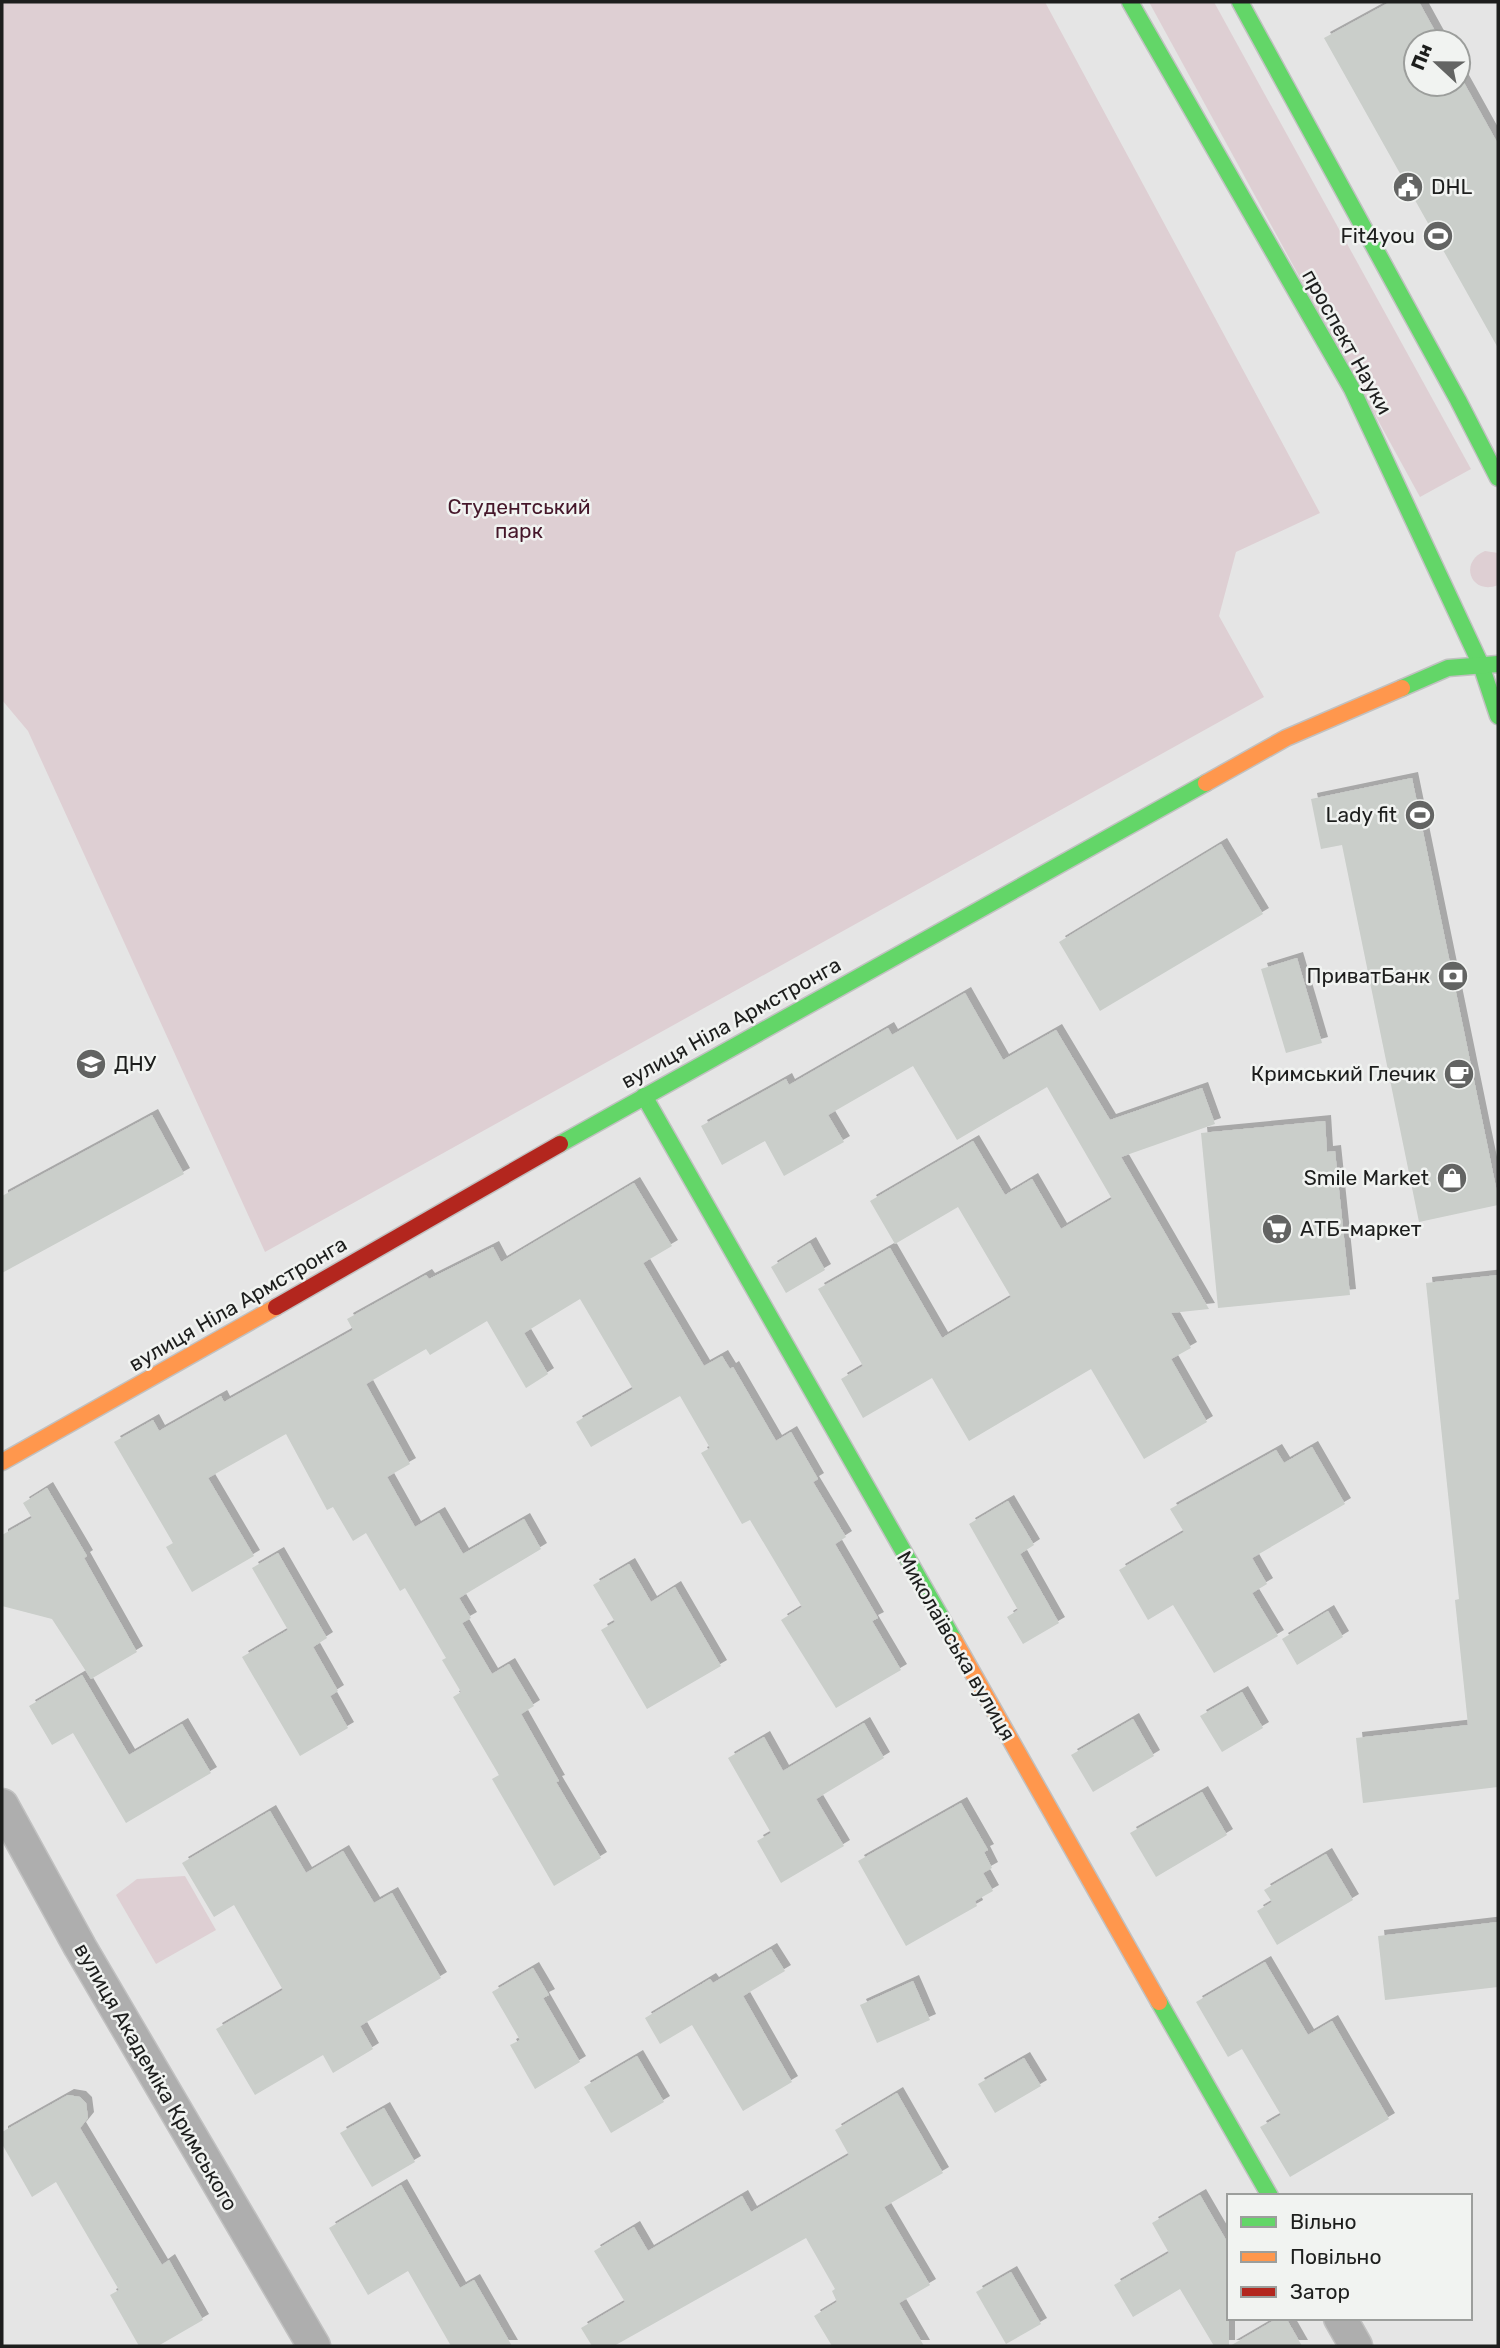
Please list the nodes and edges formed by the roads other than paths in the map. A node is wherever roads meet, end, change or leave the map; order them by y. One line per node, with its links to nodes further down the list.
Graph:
1 (1130, 2): 5 (street, проспект Науки)
2 (1240, 2): 3 (street)
3 (1498, 478)
4 (1498, 664): 5 (street, вулиця Ніла Армстронга)
5 (1481, 665): 6 (street, проспект Науки); 7 (street, вулиця Ніла Армстронга)
6 (1498, 716)
7 (643, 1096): 8 (street, вулиця Ніла Армстронга); 10 (street, Миколаївська вулиця)
8 (2, 1462)
9 (2, 1805): 12 (street, вулиця Академіка Кримського)
10 (1269, 2194)
11 (1341, 2320): 13 (street)
12 (314, 2346)
13 (1356, 2346)

